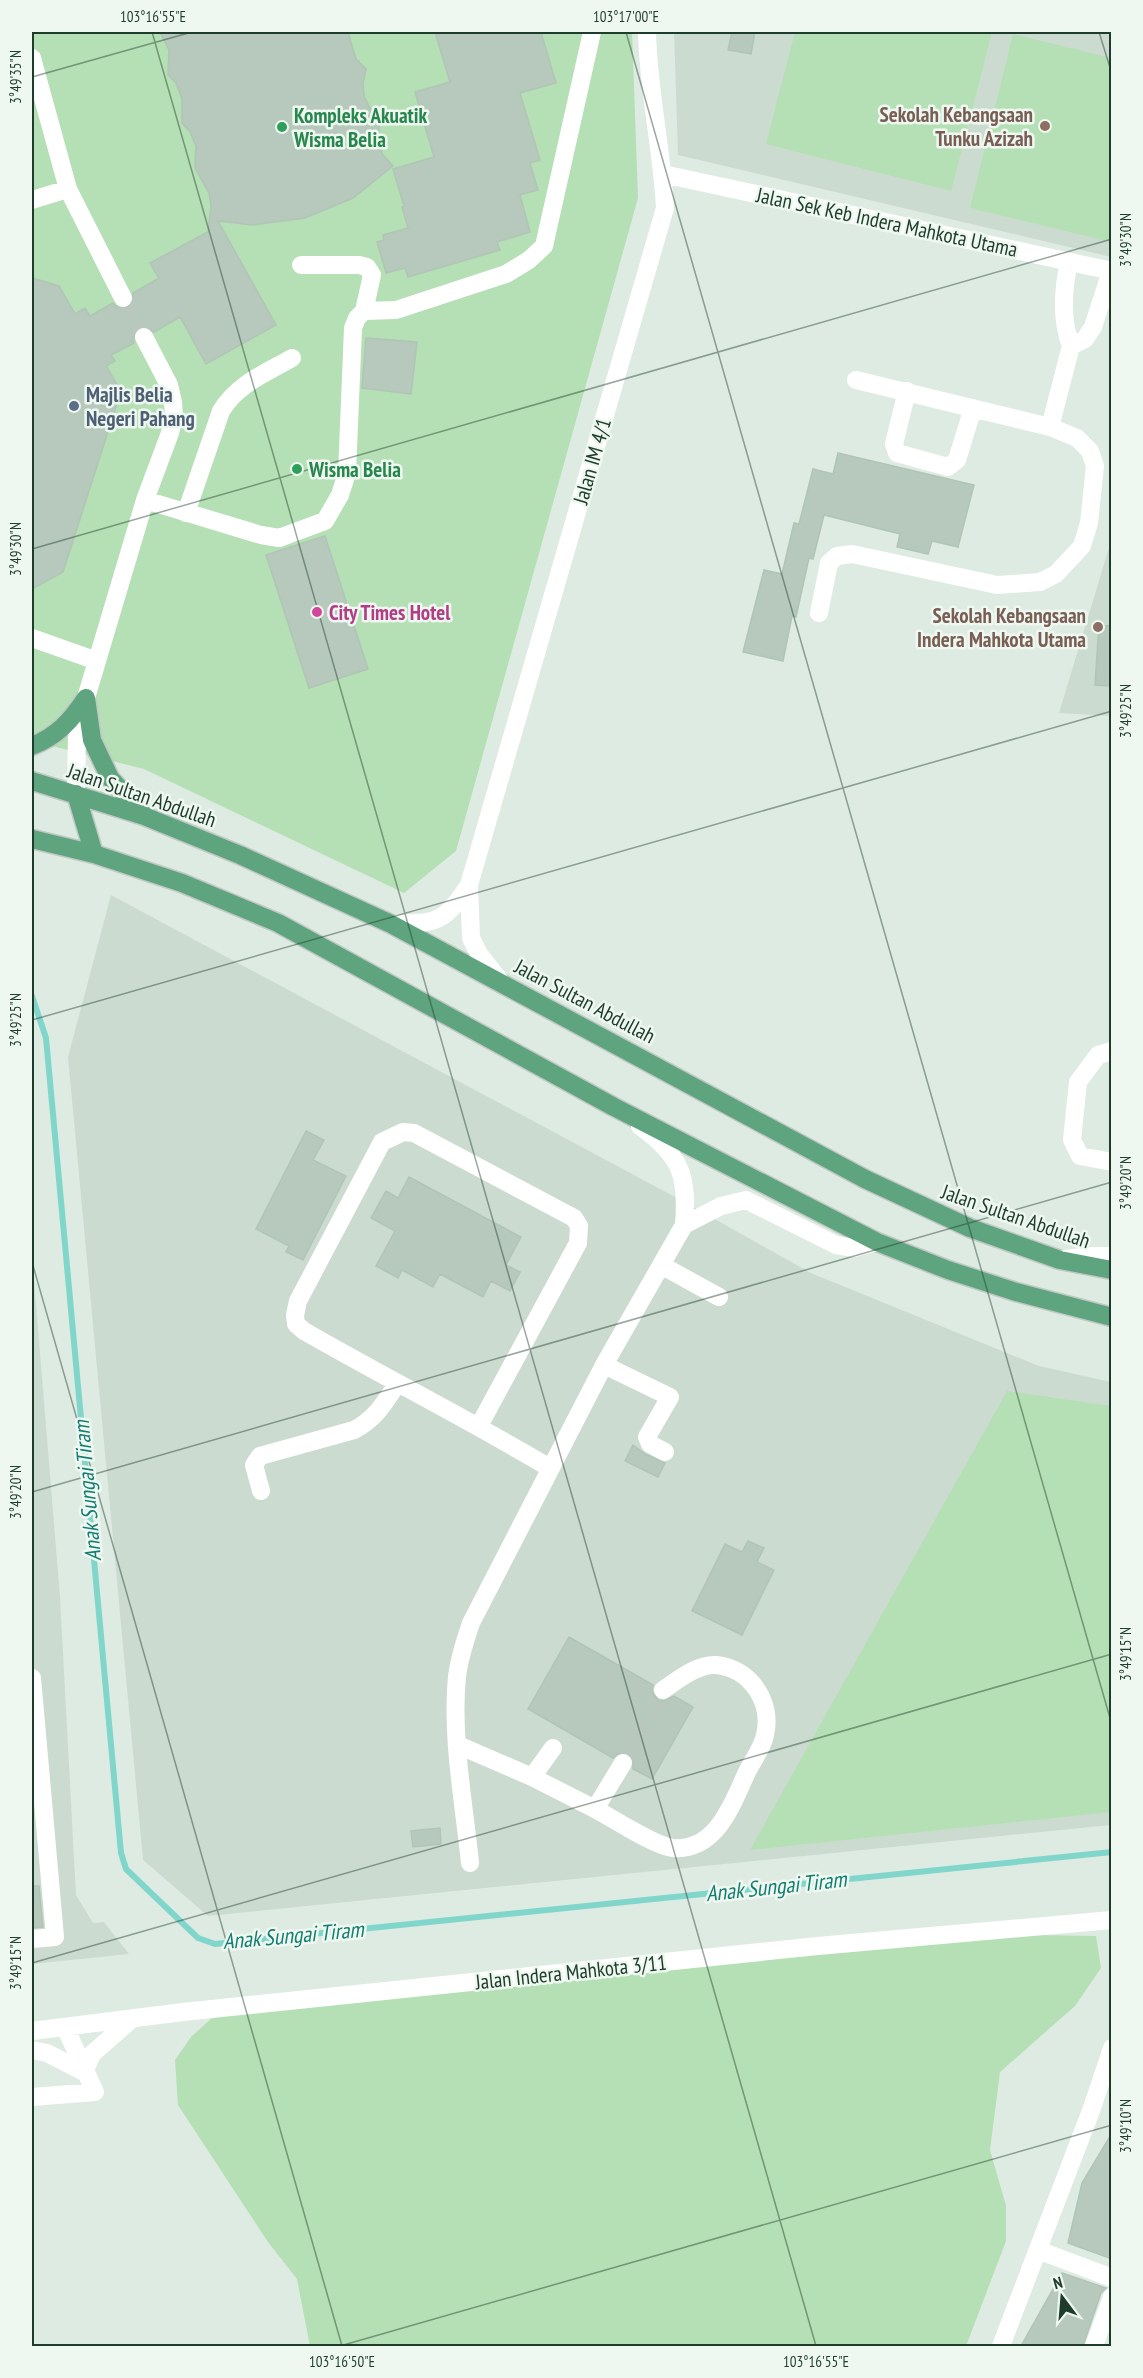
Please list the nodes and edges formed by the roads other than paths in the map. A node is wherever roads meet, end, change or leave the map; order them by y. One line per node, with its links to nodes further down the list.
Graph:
1 (592, 32): 11 (street)
2 (647, 32): 4 (street, Jalan IM 4/1)
3 (32, 58): 5 (street)
4 (663, 174): 7 (street, Jalan Sek Keb Indera Mahkota Utama); 31 (street, Jalan IM 4/1)
5 (68, 189): 6 (street); 10 (street)
6 (32, 200)
7 (1069, 262): 9 (street, Jalan Sek Keb Indera Mahkota Utama); 13 (street)
8 (301, 265): 11 (street)
9 (1111, 271): 13 (street)
10 (123, 298)
11 (364, 311): 20 (street)
12 (144, 337): 19 (street)
13 (1071, 346): 18 (street)
14 (292, 358): 20 (street)
15 (855, 380): 16 (street)
16 (907, 391): 17 (street); 17 (street)
17 (974, 408): 18 (street)
18 (1050, 427): 21 (street)
19 (145, 500): 20 (street); 23 (street)
20 (186, 513)
21 (819, 613)
22 (32, 638): 23 (street)
23 (97, 662): 24 (street)
24 (86, 698): 25 (main road); 27 (street); 28 (main road)
25 (32, 746)
26 (32, 781): 27 (main road, Jalan Sultan Abdullah)
27 (76, 794): 28 (main road, Jalan Sultan Abdullah); 30 (main road)
28 (144, 816): 32 (main road, Jalan Sultan Abdullah)
29 (32, 839): 30 (main road)
30 (94, 854): 35 (main road)
31 (469, 885): 32 (street, Jalan IM 4/1); 33 (street, Jalan IM 4/1)
32 (391, 924): 33 (main road, Jalan Sultan Abdullah)
33 (500, 981): 40 (main road, Jalan Sultan Abdullah)
34 (1112, 1050): 36 (street)
35 (614, 1107): 37 (street); 38 (main road)
36 (1112, 1161)
37 (684, 1225): 38 (street); 41 (street)
38 (877, 1242): 44 (main road)
39 (1112, 1256): 40 (street)
40 (1060, 1260): 42 (main road, Jalan Sultan Abdullah)
41 (661, 1265): 43 (street); 45 (street)
42 (1112, 1270)
43 (719, 1297)
44 (1112, 1317)
45 (604, 1365): 48 (street); 49 (street)
46 (397, 1384): 47 (street); 47 (street); 50 (street)
47 (479, 1426): 49 (street)
48 (665, 1452)
49 (550, 1468): 53 (street)
50 (261, 1491)
51 (32, 1674): 60 (street)
52 (663, 1690): 57 (street)
53 (458, 1745): 56 (street); 58 (street)
54 (553, 1748): 56 (street)
55 (623, 1763): 57 (street)
56 (532, 1777): 57 (street)
57 (595, 1809)
58 (470, 1863)
59 (1112, 1920): 61 (street, Jalan Indera Mahkota 3/11)
60 (32, 1940)
61 (135, 2017): 62 (street, Jalan Indera Mahkota 3/11); 66 (street)
62 (65, 2027): 63 (street, Jalan Indera Mahkota 3/11); 66 (street)
63 (32, 2031)
64 (1112, 2048): 69 (street)
65 (32, 2050): 66 (street)
66 (84, 2072): 67 (street)
67 (32, 2097)
68 (1112, 2107): 69 (street)
69 (1092, 2108): 70 (street)
70 (1038, 2250): 71 (street); 73 (street)
71 (1112, 2278)
72 (1112, 2297): 74 (street)
73 (1001, 2346)
74 (1094, 2346)

